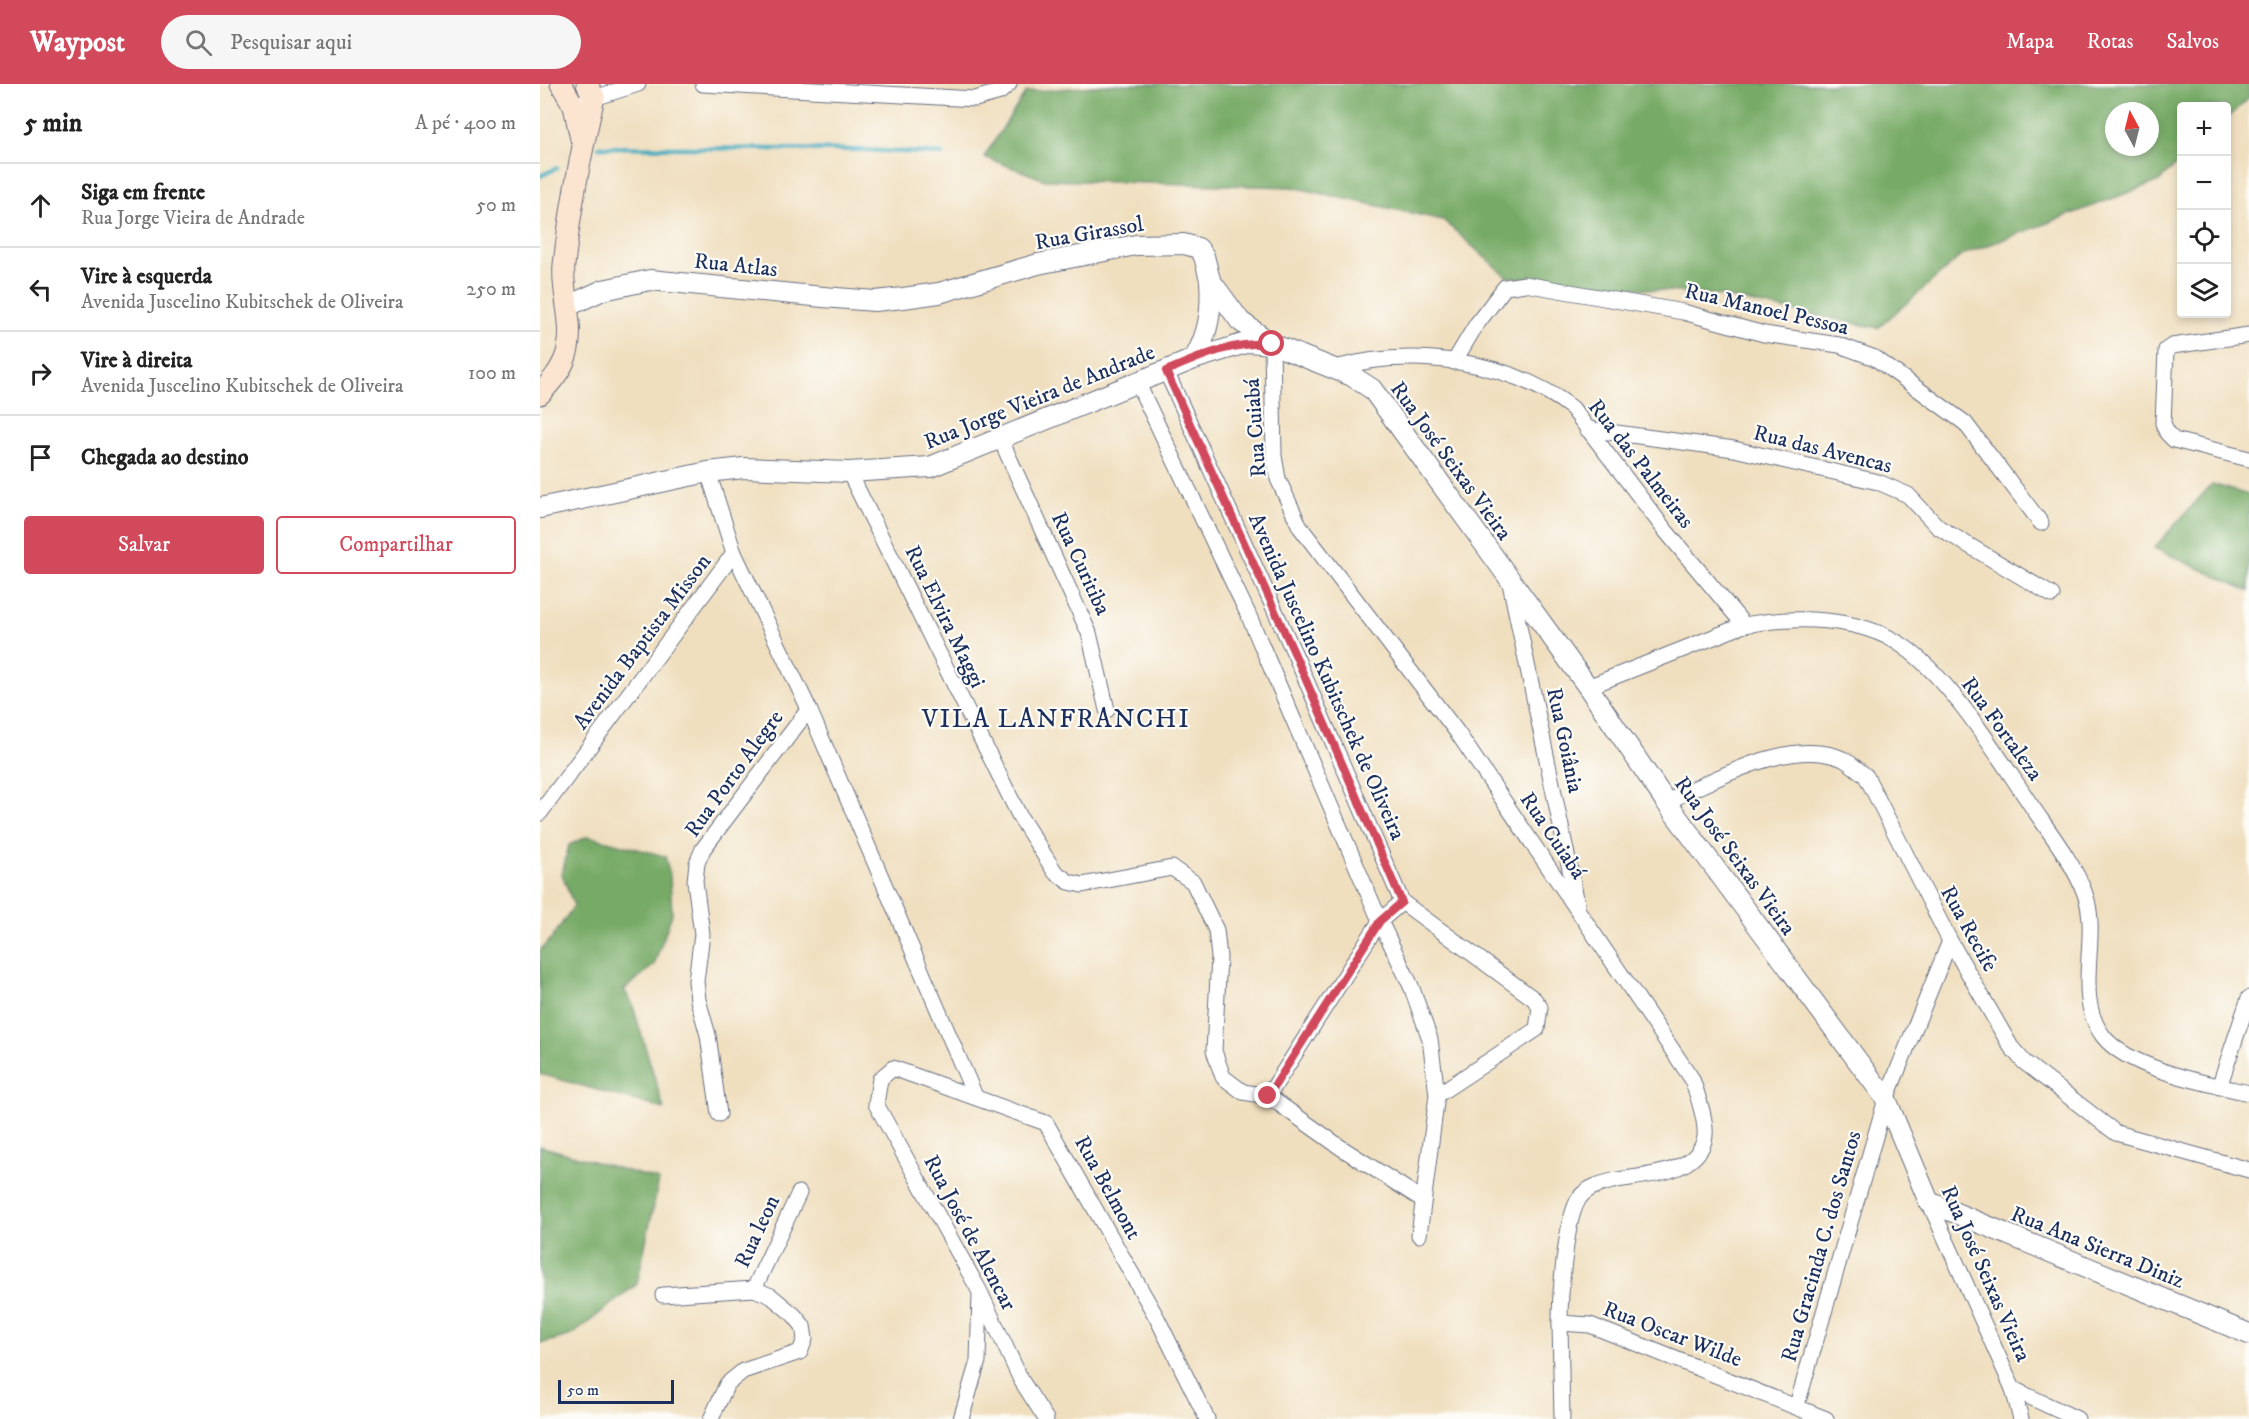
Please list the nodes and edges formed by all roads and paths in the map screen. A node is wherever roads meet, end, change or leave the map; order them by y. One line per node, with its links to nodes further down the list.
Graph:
1 (561, 84): 6 (main road)
2 (638, 84): 5 (street)
3 (703, 84): 4 (street)
4 (1009, 84)
5 (590, 91): 6 (street); 7 (main road)
6 (574, 106): 7 (main road)
7 (582, 146): 10 (main road)
8 (1210, 280): 9 (street, Rua Girassol); 12 (street, Rua Girassol); 13 (street)
9 (903, 298): 10 (street, Rua Atlas)
10 (568, 306): 18 (main road)
11 (2249, 335): 21 (street)
12 (1272, 344): 13 (street, Rua Jorge Vieira de Andrade); 15 (street, Rua Jorge Vieira de Andrade); 38 (street, Rua Cuiabá)
13 (1194, 359): 16 (street, Rua Jorge Vieira de Andrade)
14 (1454, 362): 15 (street, Rua das Palmeiras); 19 (street, Rua das Palmeiras); 25 (street, Rua Manoel Pessoa)
15 (1335, 368): 27 (street, Rua José Seixas Vieira)
16 (1166, 371): 17 (street, Rua Jorge Vieira de Andrade); 29 (street, Avenida Juscelino Kubitschek de Oliveira)
17 (1137, 382): 20 (street, Rua Jorge Vieira de Andrade); 30 (street)
18 (540, 394)
19 (1587, 429): 28 (street, Rua das Avencas); 31 (street, Rua das Palmeiras)
20 (1001, 440): 23 (street, Rua Jorge Vieira de Andrade); 34 (street, Rua Curitiba)
21 (2249, 459)
22 (708, 472): 23 (street, Rua Jorge Vieira de Andrade); 24 (street, Rua Jorge Vieira de Andrade); 26 (street)
23 (849, 472): 47 (street, Rua Elvira Maggi)
24 (540, 508)
25 (2041, 523)
26 (734, 553): 33 (street); 36 (street, Avenida Baptista Misson)
27 (1509, 580): 32 (street, Rua José Seixas Vieira); 38 (street, Rua Goiânia)
28 (2052, 595)
29 (1271, 601): 30 (street); 37 (street, Avenida Juscelino Kubitschek de Oliveira)
30 (1248, 614): 39 (street)
31 (1744, 625): 32 (street, Rua Fortaleza); 43 (street, Rua Fortaleza)
32 (1588, 687): 35 (street, Rua José Seixas Vieira)
33 (808, 709): 46 (street); 49 (street, Rua Porto Alegre)
34 (1107, 710)
35 (1666, 802): 40 (street, Rua Recife); 48 (street, Rua José Seixas Vieira)
36 (540, 813)
37 (1402, 902): 39 (street); 45 (street)
38 (1579, 910): 58 (street, Rua Cuiabá)
39 (1380, 921): 45 (street); 47 (street)
40 (1950, 941): 48 (street, Rua Gracinda C. dos Santos); 50 (street, Rua Recife)
41 (2249, 998): 43 (street)
42 (892, 1068): 46 (street, Rua Belmont); 56 (street, Rua José de Alencar)
43 (2219, 1087): 44 (street, Rua Fortaleza)
44 (2249, 1093)
45 (1437, 1095): 52 (street)
46 (975, 1096): 65 (street, Rua Belmont)
47 (1268, 1096): 52 (street)
48 (1886, 1099): 53 (street, Rua José Seixas Vieira); 61 (street, Rua Gracinda C. dos Santos)
49 (719, 1114)
50 (2249, 1170)
51 (798, 1193): 55 (street, Rua leon)
52 (1423, 1200): 54 (street)
53 (1929, 1202): 59 (street, Rua Ana Sierra Diniz); 60 (street, Rua José Seixas Vieira)
54 (1419, 1235)
55 (754, 1289): 57 (street); 62 (street)
56 (980, 1292): 63 (street); 64 (street, Rua José de Alencar)
57 (663, 1295)
58 (1560, 1323): 61 (street, Rua Oscar Wilde); 66 (street)
59 (2249, 1334)
60 (2013, 1389): 68 (street, Rua José Seixas Vieira); 69 (street)
61 (1797, 1405): 67 (street, Rua Oscar Wilde)
62 (711, 1419)
63 (961, 1419)
64 (1046, 1419)
65 (1207, 1419)
66 (1562, 1419)
67 (1826, 1419)
68 (2020, 1419)
69 (2077, 1419)

